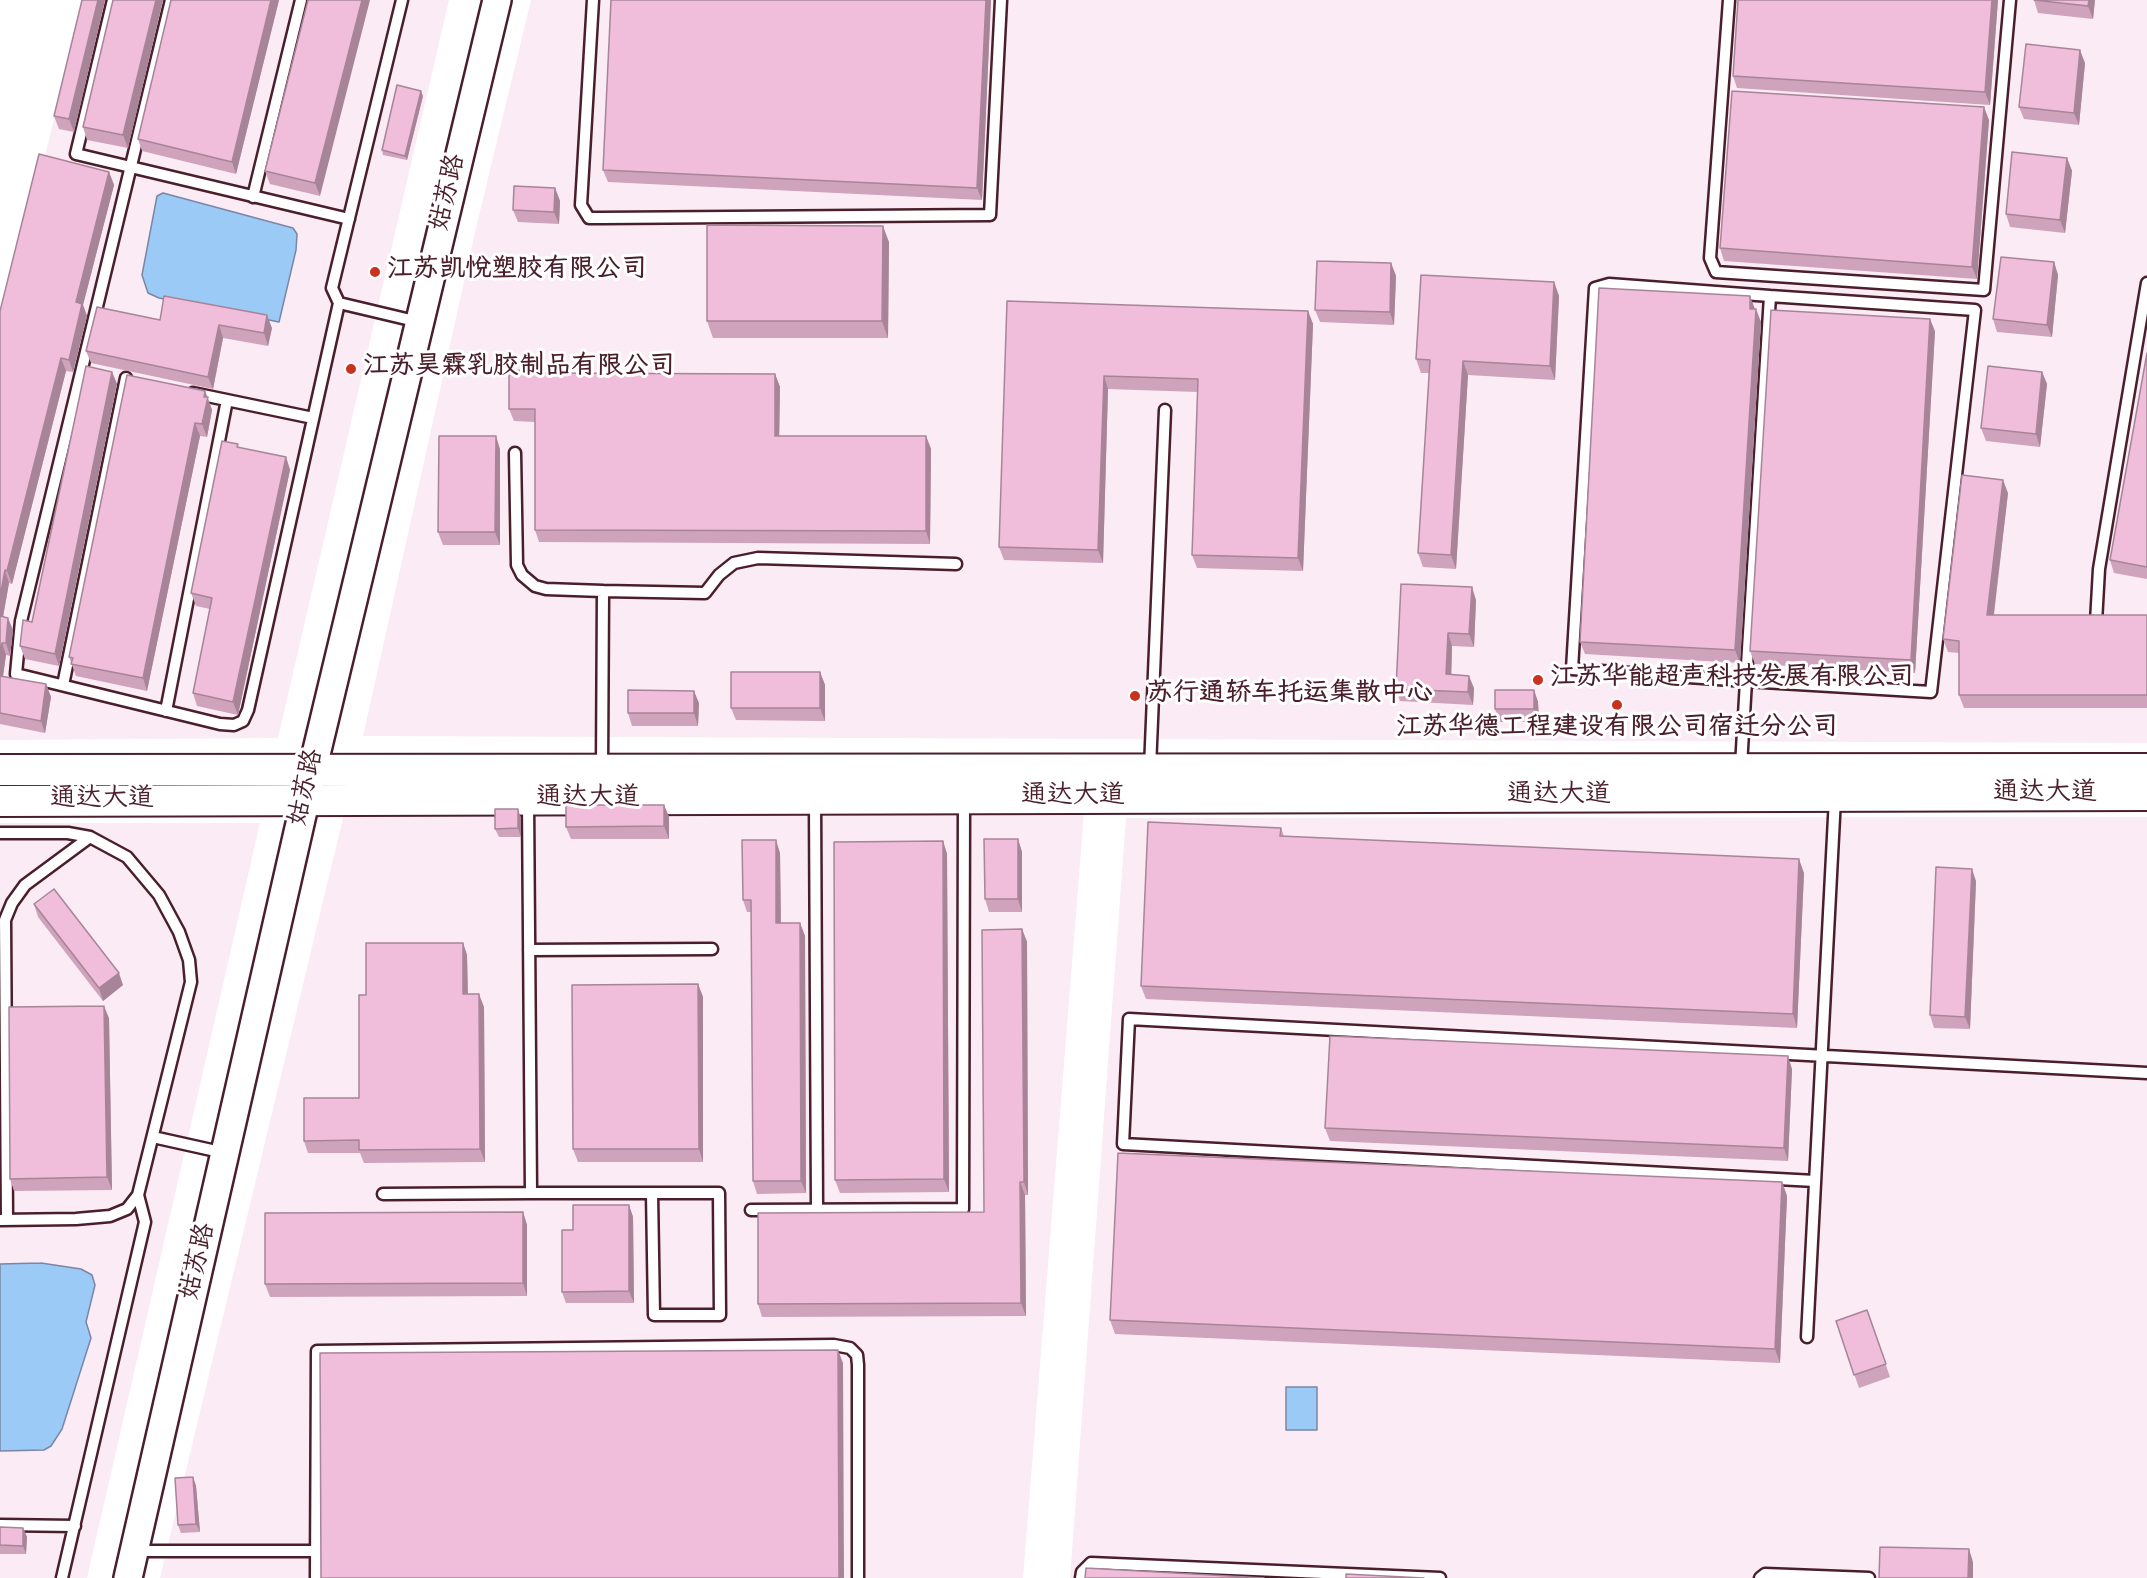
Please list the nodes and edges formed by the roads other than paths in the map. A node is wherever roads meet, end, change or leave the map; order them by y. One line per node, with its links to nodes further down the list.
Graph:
1 (113, 0): 12 (lane)
2 (171, 0): 12 (lane)
3 (300, 0): 13 (lane)
4 (402, 0): 14 (lane)
5 (496, 0): 18 (street, 姑苏路)
6 (593, 0): 7 (lane)
7 (1001, 0)
8 (1729, 0): 10 (lane)
9 (2010, 0): 10 (lane)
10 (1722, 95): 11 (lane)
11 (1734, 96)
12 (129, 167): 13 (lane); 29 (lane)
13 (253, 196): 14 (lane)
14 (349, 219): 17 (lane)
15 (2147, 283): 27 (lane)
16 (1770, 296): 28 (lane); 28 (lane); 28 (lane)
17 (339, 303): 18 (lane); 23 (lane)
18 (420, 322): 34 (street, 姑苏路)
19 (126, 378): 29 (lane)
20 (182, 390): 21 (lane)
21 (227, 400): 23 (lane); 30 (lane)
22 (1166, 410): 37 (lane)
23 (313, 418): 30 (lane)
24 (515, 453): 26 (lane)
25 (956, 564): 26 (lane)
26 (603, 591): 39 (lane)
27 (2116, 622)
28 (1746, 681): 33 (lane)
29 (63, 685): 30 (lane)
30 (166, 711)
31 (2147, 769): 35 (main road, 通达大道)
32 (0, 770): 34 (main road, 通达大道)
33 (1741, 770): 35 (main road, 通达大道); 37 (main road, 通达大道)
34 (312, 771): 38 (main road, 通达大道); 42 (street, 姑苏路)
35 (1836, 783): 37 (main road, 通达大道); 41 (main road, 通达大道); 48 (lane)
36 (964, 784): 37 (main road, 通达大道); 40 (main road, 通达大道); 57 (lane)
37 (1149, 784)
38 (528, 785): 39 (main road, 通达大道); 42 (main road, 通达大道); 47 (lane)
39 (602, 785): 40 (main road, 通达大道)
40 (815, 785): 57 (lane)
41 (2147, 795)
42 (305, 800): 43 (main road, 通达大道); 51 (street, 姑苏路)
43 (0, 801)
44 (0, 833): 45 (lane)
45 (90, 837): 50 (lane); 59 (lane)
46 (712, 949): 47 (lane)
47 (529, 950): 53 (lane)
48 (1822, 1055): 49 (lane); 52 (lane); 52 (lane)
49 (2147, 1073)
50 (153, 1137): 51 (lane); 56 (lane)
51 (225, 1153): 63 (street, 姑苏路)
52 (1815, 1181): 60 (lane)
53 (531, 1193): 54 (lane); 55 (lane)
54 (652, 1193): 54 (lane)
55 (383, 1194)
56 (138, 1195): 59 (lane); 62 (lane)
57 (817, 1209): 58 (lane)
58 (751, 1210)
59 (4, 1220)
60 (1807, 1337)
61 (0, 1525): 62 (lane)
62 (75, 1526): 66 (lane)
63 (134, 1551): 64 (lane); 67 (street, 姑苏路)
64 (315, 1551): 68 (lane); 69 (lane)
65 (1328, 1576): 70 (lane); 71 (lane)
66 (62, 1578)
67 (128, 1578)
68 (316, 1578)
69 (858, 1578)
70 (1081, 1578)
71 (1440, 1578)
72 (1760, 1578): 73 (lane)
73 (1869, 1578)

